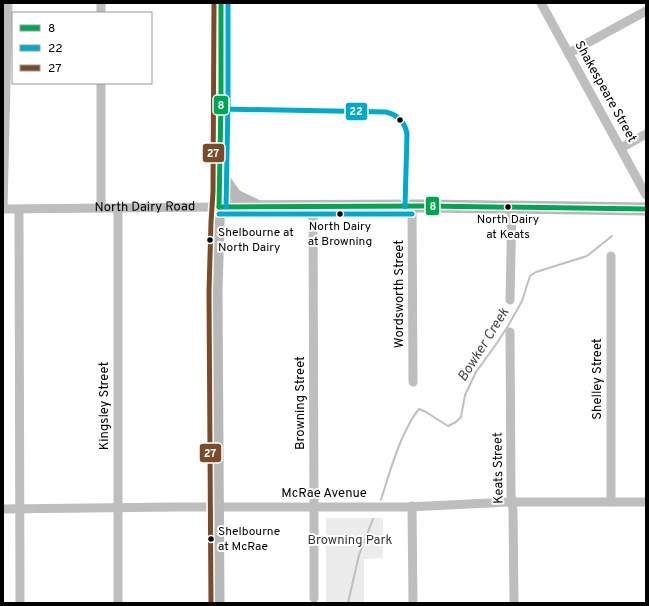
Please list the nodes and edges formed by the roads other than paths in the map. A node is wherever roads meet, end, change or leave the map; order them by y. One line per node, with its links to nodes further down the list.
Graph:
1 (8, 3): 18 (street)
2 (221, 3): 9 (main road)
3 (541, 3): 5 (street, Shakespeare Street)
4 (646, 11): 5 (street)
5 (569, 53): 8 (street, Shakespeare Street)
6 (101, 84): 16 (street)
7 (646, 134): 8 (street)
8 (621, 148): 10 (street, Shakespeare Street)
9 (220, 174): 11 (main road); 12 (main road)
10 (646, 195)
11 (219, 207): 12 (main road, North Dairy Road); 17 (street, North Dairy Road); 29 (main road)
12 (258, 207): 13 (main road, North Dairy Road)
13 (313, 207): 14 (main road, North Dairy Road); 30 (street, Browning Street)
14 (412, 207): 15 (main road, North Dairy Road); 24 (street, Wordsworth Street)
15 (512, 207): 19 (main road, North Dairy Road); 22 (street)
16 (101, 208): 17 (street, North Dairy Road); 20 (street, North Dairy Road)
17 (118, 208): 32 (street, Kingsley Street)
18 (3, 209): 20 (street, North Dairy Road)
19 (646, 209)
20 (19, 210): 31 (street)
21 (611, 256): 26 (street, Shelley Street)
22 (510, 300)
23 (510, 332): 25 (street, Keats Street)
24 (413, 382)
25 (512, 502): 26 (street, McRae Avenue); 28 (street, McRae Avenue); 39 (street, Keats Street)
26 (611, 502): 27 (street, McRae Avenue)
27 (646, 502)
28 (412, 506): 30 (street, McRae Avenue); 38 (street)
29 (217, 507): 30 (street, McRae Avenue); 32 (street, McRae Avenue); 37 (main road)
30 (314, 507): 34 (street, Browning Street)
31 (20, 508): 32 (street, McRae Avenue); 33 (street, McRae Avenue); 35 (street)
32 (118, 508): 36 (street, Kingsley Street)
33 (3, 509)
34 (314, 598)
35 (20, 603)
36 (118, 603)
37 (218, 603)
38 (413, 603)
39 (514, 603)

